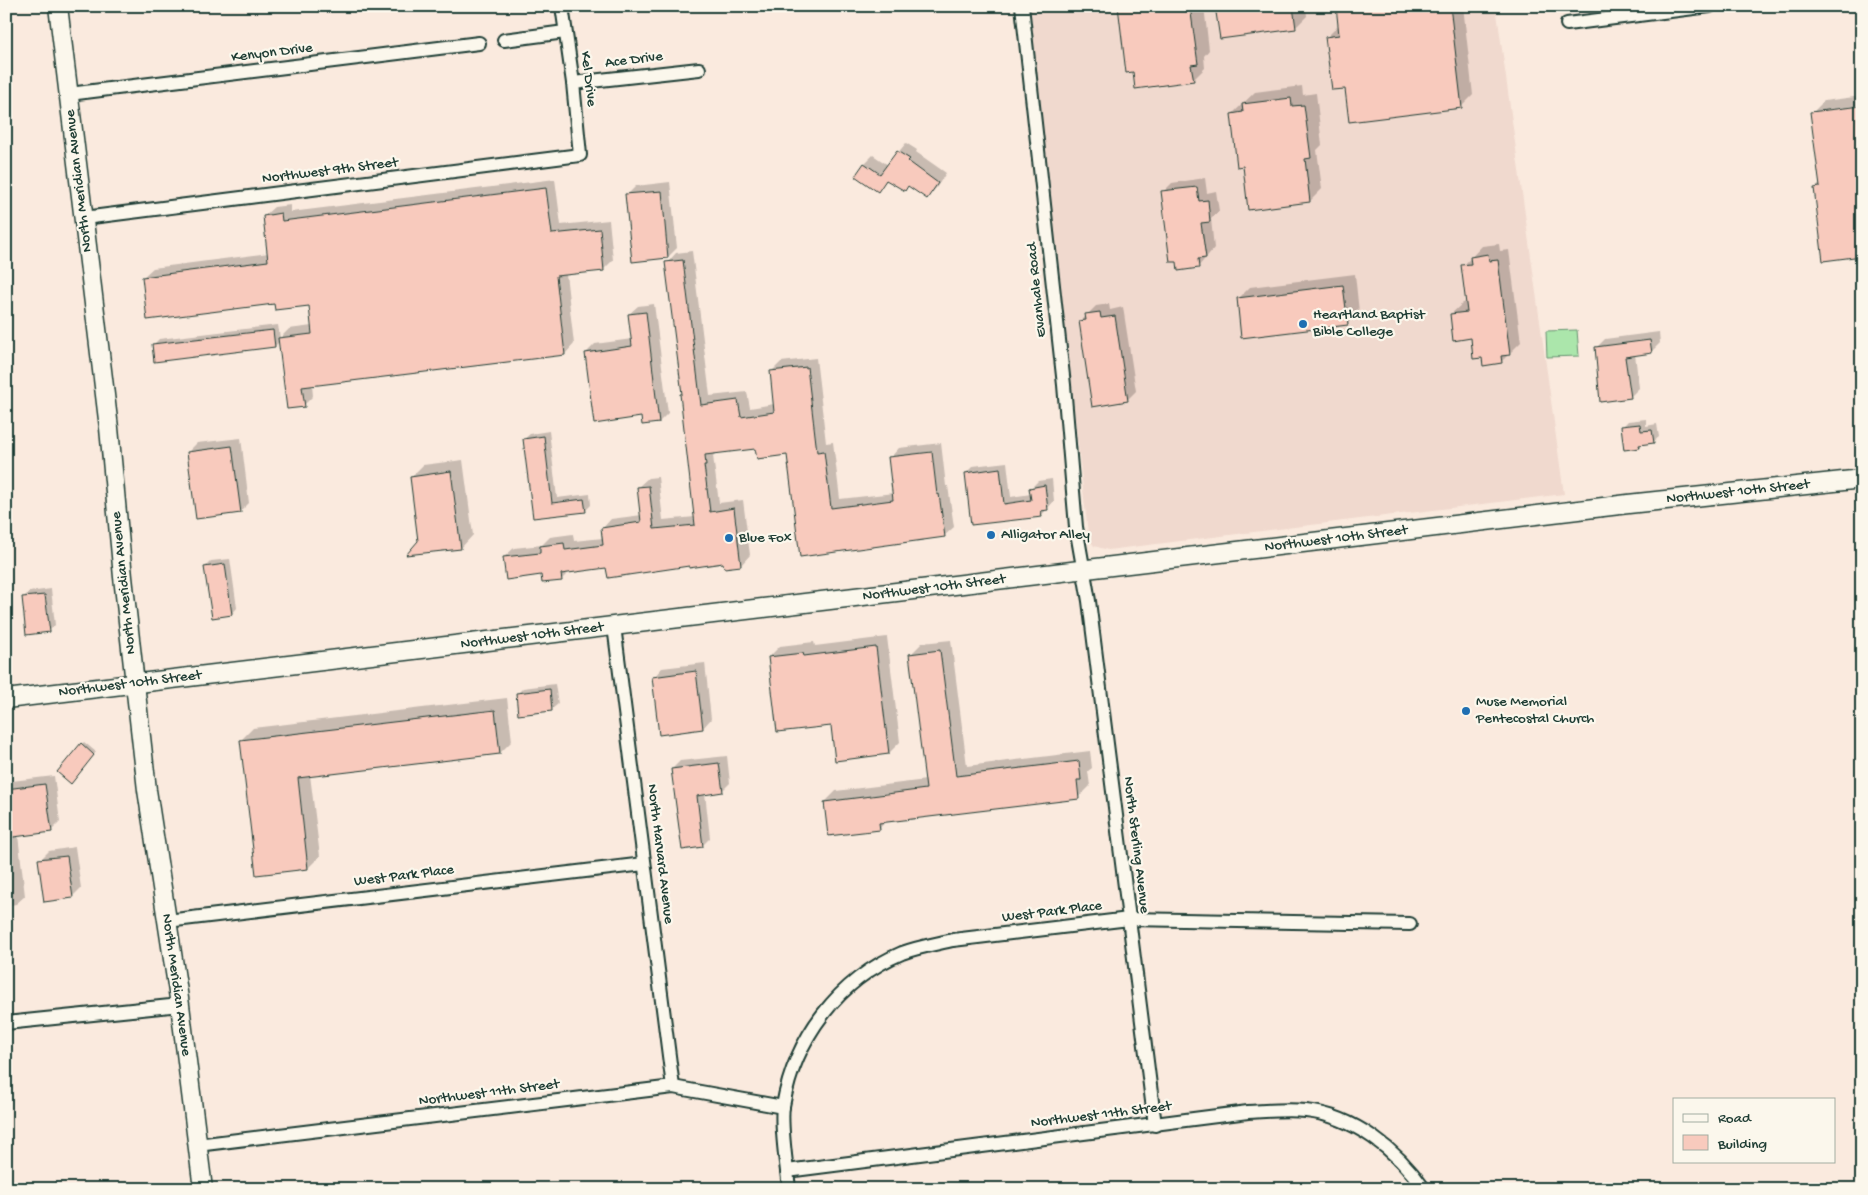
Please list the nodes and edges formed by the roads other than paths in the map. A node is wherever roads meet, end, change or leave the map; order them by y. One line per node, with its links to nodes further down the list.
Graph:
1 (58, 6): 12 (main road, North Meridian Avenue)
2 (562, 6): 7 (street, Kel Drive)
3 (1022, 6): 16 (street, Evanhale Road)
4 (1710, 6): 5 (street)
5 (1617, 12): 6 (street)
6 (1567, 24)
7 (565, 32): 8 (street); 11 (street, Kel Drive)
8 (504, 40)
9 (479, 43): 12 (street, Kenyon Drive)
10 (699, 69): 11 (street, Ace Drive)
11 (573, 83): 13 (street, Kel Drive)
12 (69, 94): 14 (main road, North Meridian Avenue)
13 (580, 155): 14 (street, Northwest 9th Street)
14 (84, 218): 18 (main road, North Meridian Avenue)
15 (1862, 479): 16 (main road, Northwest 10th Street)
16 (1083, 570): 17 (main road, Northwest 10th Street); 21 (street, North Sterling Avenue)
17 (614, 626): 18 (main road, Northwest 10th Street); 20 (street, North Harvard Avenue)
18 (136, 683): 19 (main road, Northwest 10th Street); 22 (main road, North Meridian Avenue)
19 (6, 699)
20 (644, 864): 22 (street, West Park Place); 26 (street, North Harvard Avenue)
21 (1129, 919): 23 (street, West Park Place); 27 (street, West Park Place); 28 (street, North Sterling Avenue)
22 (167, 920): 24 (main road, North Meridian Avenue)
23 (1410, 924)
24 (180, 1005): 25 (street); 29 (main road, North Meridian Avenue)
25 (6, 1023)
26 (673, 1087): 27 (street, Northwest 11th Street); 29 (street, Northwest 11th Street)
27 (783, 1107): 30 (street)
28 (1155, 1125): 30 (street, Northwest 11th Street); 33 (street, Northwest 11th Street)
29 (197, 1145): 31 (main road, North Meridian Avenue)
30 (787, 1171): 32 (street)
31 (203, 1189)
32 (790, 1189)
33 (1424, 1189)

